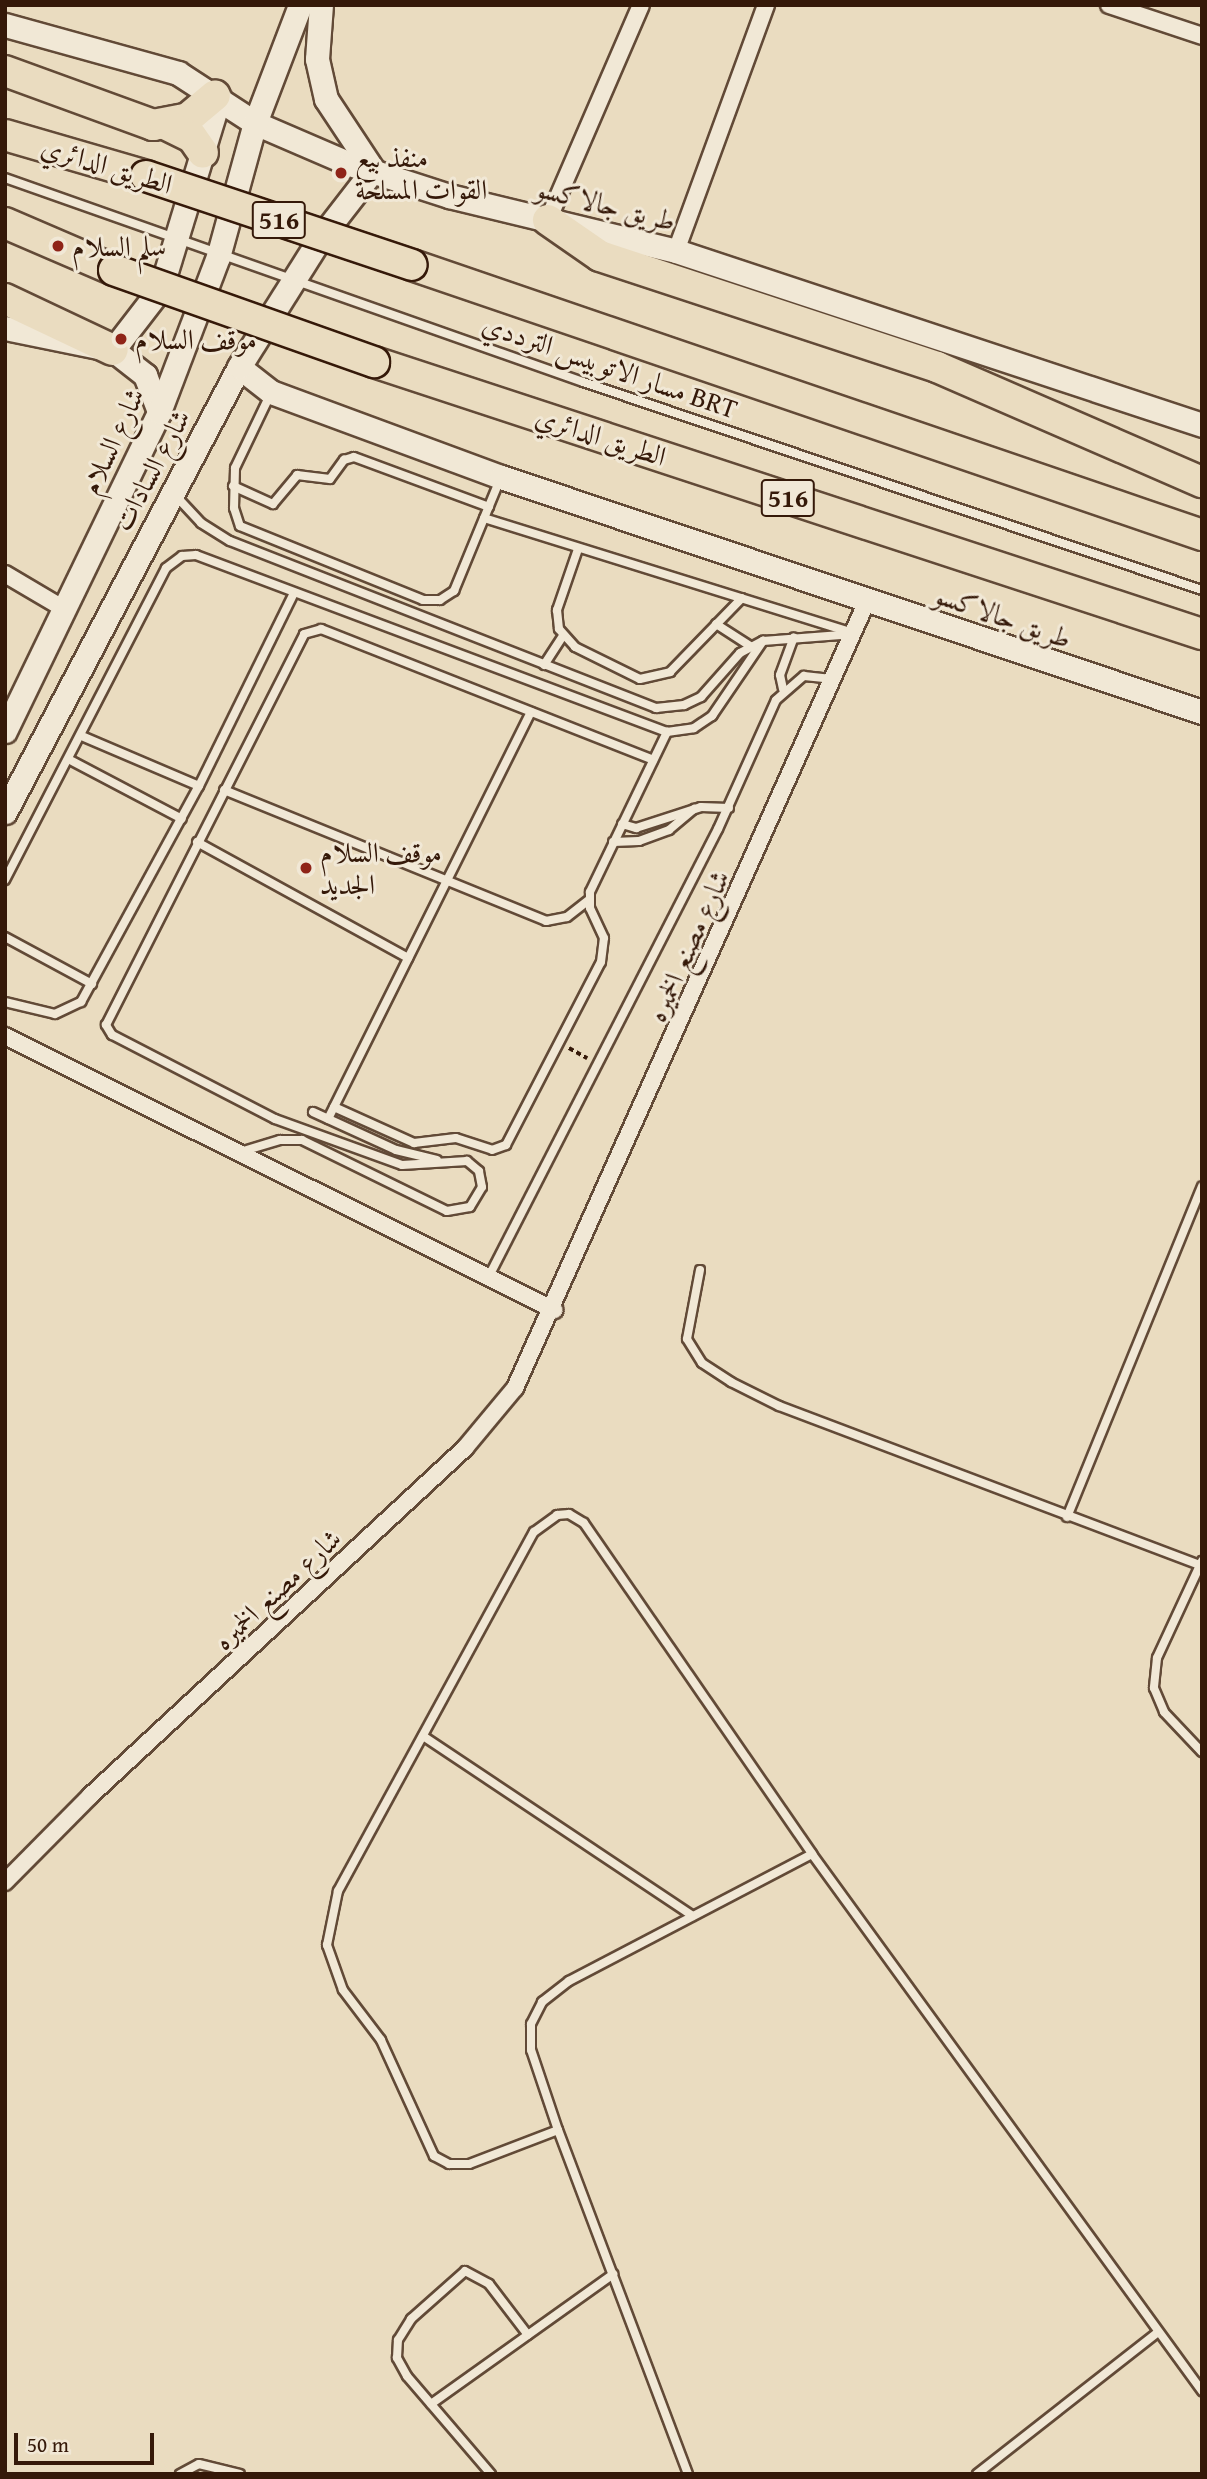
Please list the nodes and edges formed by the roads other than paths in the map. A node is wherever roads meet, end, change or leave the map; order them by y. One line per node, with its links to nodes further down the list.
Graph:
1 (300, 5): 10 (street, شارع السلام)
2 (321, 5): 14 (street)
3 (640, 5): 16 (street)
4 (766, 5): 18 (street)
5 (1109, 5): 7 (street)
6 (5, 25): 9 (street, طريق جالاكسو)
7 (1202, 36)
8 (5, 71): 11 (highway)
9 (217, 97): 10 (street, طريق جالاكسو); 11 (highway); 13 (street)
10 (255, 123): 14 (street, طريق جالاكسو); 24 (street, شارع السلام)
11 (165, 124): 13 (highway)
12 (5, 135): 32 (highway, الطريق الدائري / 516, bridge)
13 (203, 153): 21 (street)
14 (373, 170): 16 (street, طريق جالاكسو); 22 (street, شارع السادات)
15 (5, 178): 35 (lane, مسار الاتوبيس الترددي BRT)
16 (548, 220): 18 (street, طريق جالاكسو); 27 (highway)
17 (5, 223): 42 (highway, الطريق الدائري / 516, bridge)
18 (676, 251): 25 (street, طريق جالاكسو)
19 (5, 299): 21 (highway)
20 (5, 328): 21 (street)
21 (113, 350): 24 (street)
22 (239, 367): 23 (street, طريق جالاكسو); 29 (street, شارع السادات)
23 (271, 393): 26 (street, طريق جالاكسو); 28 (lane)
24 (159, 412): 39 (street, شارع السلام)
25 (1202, 425)
26 (501, 477): 30 (lane); 38 (street, طريق جالاكسو)
27 (1202, 482)
28 (233, 486): 30 (lane); 31 (lane)
29 (173, 493): 47 (lane); 61 (street, شارع السادات)
30 (489, 507): 31 (lane)
31 (484, 518): 33 (lane)
32 (1202, 535)
33 (578, 549): 37 (lane); 43 (lane)
34 (5, 574): 39 (street)
35 (1202, 590)
36 (293, 593): 53 (lane); 54 (lane); 57 (lane)
37 (742, 597): 40 (lane); 41 (lane)
38 (867, 601): 41 (street, شارع مصنع الخميره); 51 (street, طريق جالاكسو)
39 (66, 610): 52 (street, شارع السلام)
40 (716, 624): 43 (lane); 46 (lane)
41 (855, 634): 44 (lane); 48 (street, شارع مصنع الخميره)
42 (1202, 634)
43 (563, 636): 47 (lane)
44 (794, 637): 45 (lane); 49 (lane)
45 (763, 641): 46 (lane); 53 (lane)
46 (750, 646): 47 (lane)
47 (544, 665)
48 (835, 679): 49 (lane); 84 (street, شارع مصنع الخميره)
49 (783, 690): 60 (lane)
50 (531, 712): 55 (lane); 58 (lane); 66 (lane)
51 (1202, 712)
52 (5, 731)
53 (667, 732): 55 (lane)
54 (83, 737): 56 (lane); 57 (lane)
55 (653, 760): 63 (lane)
56 (72, 761): 62 (lane); 67 (lane)
57 (199, 786): 62 (lane)
58 (223, 790): 64 (lane); 66 (lane)
59 (694, 808): 60 (lane); 63 (lane); 65 (lane)
60 (729, 808): 83 (lane)
61 (5, 811)
62 (182, 819): 71 (lane)
63 (622, 824): 65 (lane)
64 (197, 842): 70 (lane); 79 (lane)
65 (613, 842): 68 (lane)
66 (448, 879): 68 (lane); 70 (lane)
67 (5, 880)
68 (589, 900): 74 (lane)
69 (5, 937): 71 (lane)
70 (408, 958): 74 (lane)
71 (92, 984): 72 (lane)
72 (5, 1002)
73 (5, 1036): 78 (street)
74 (334, 1107): 76 (lane)
75 (313, 1112): 76 (lane)
76 (328, 1119): 77 (lane)
77 (377, 1143): 79 (lane); 80 (lane)
78 (238, 1152): 80 (lane); 83 (street)
79 (371, 1154): 80 (lane)
80 (442, 1161)
81 (1202, 1186): 85 (lane)
82 (700, 1270): 85 (lane)
83 (488, 1278): 84 (street)
84 (554, 1310): 90 (street, شارع مصنع الخميره)
85 (1067, 1517): 86 (lane)
86 (1201, 1564): 88 (lane)
87 (423, 1736): 89 (lane); 91 (lane); 92 (lane)
88 (1202, 1752)
89 (811, 1854): 91 (lane); 94 (lane)
90 (5, 1882)
91 (693, 1916): 92 (lane)
92 (558, 2130): 93 (lane)
93 (613, 2274): 95 (lane); 101 (lane)
94 (1158, 2332): 96 (lane); 102 (lane)
95 (528, 2335): 97 (lane); 97 (lane)
96 (1202, 2391)
97 (431, 2404): 100 (lane)
98 (180, 2474): 99 (lane)
99 (240, 2474)
100 (491, 2474)
101 (688, 2474)
102 (977, 2474)

